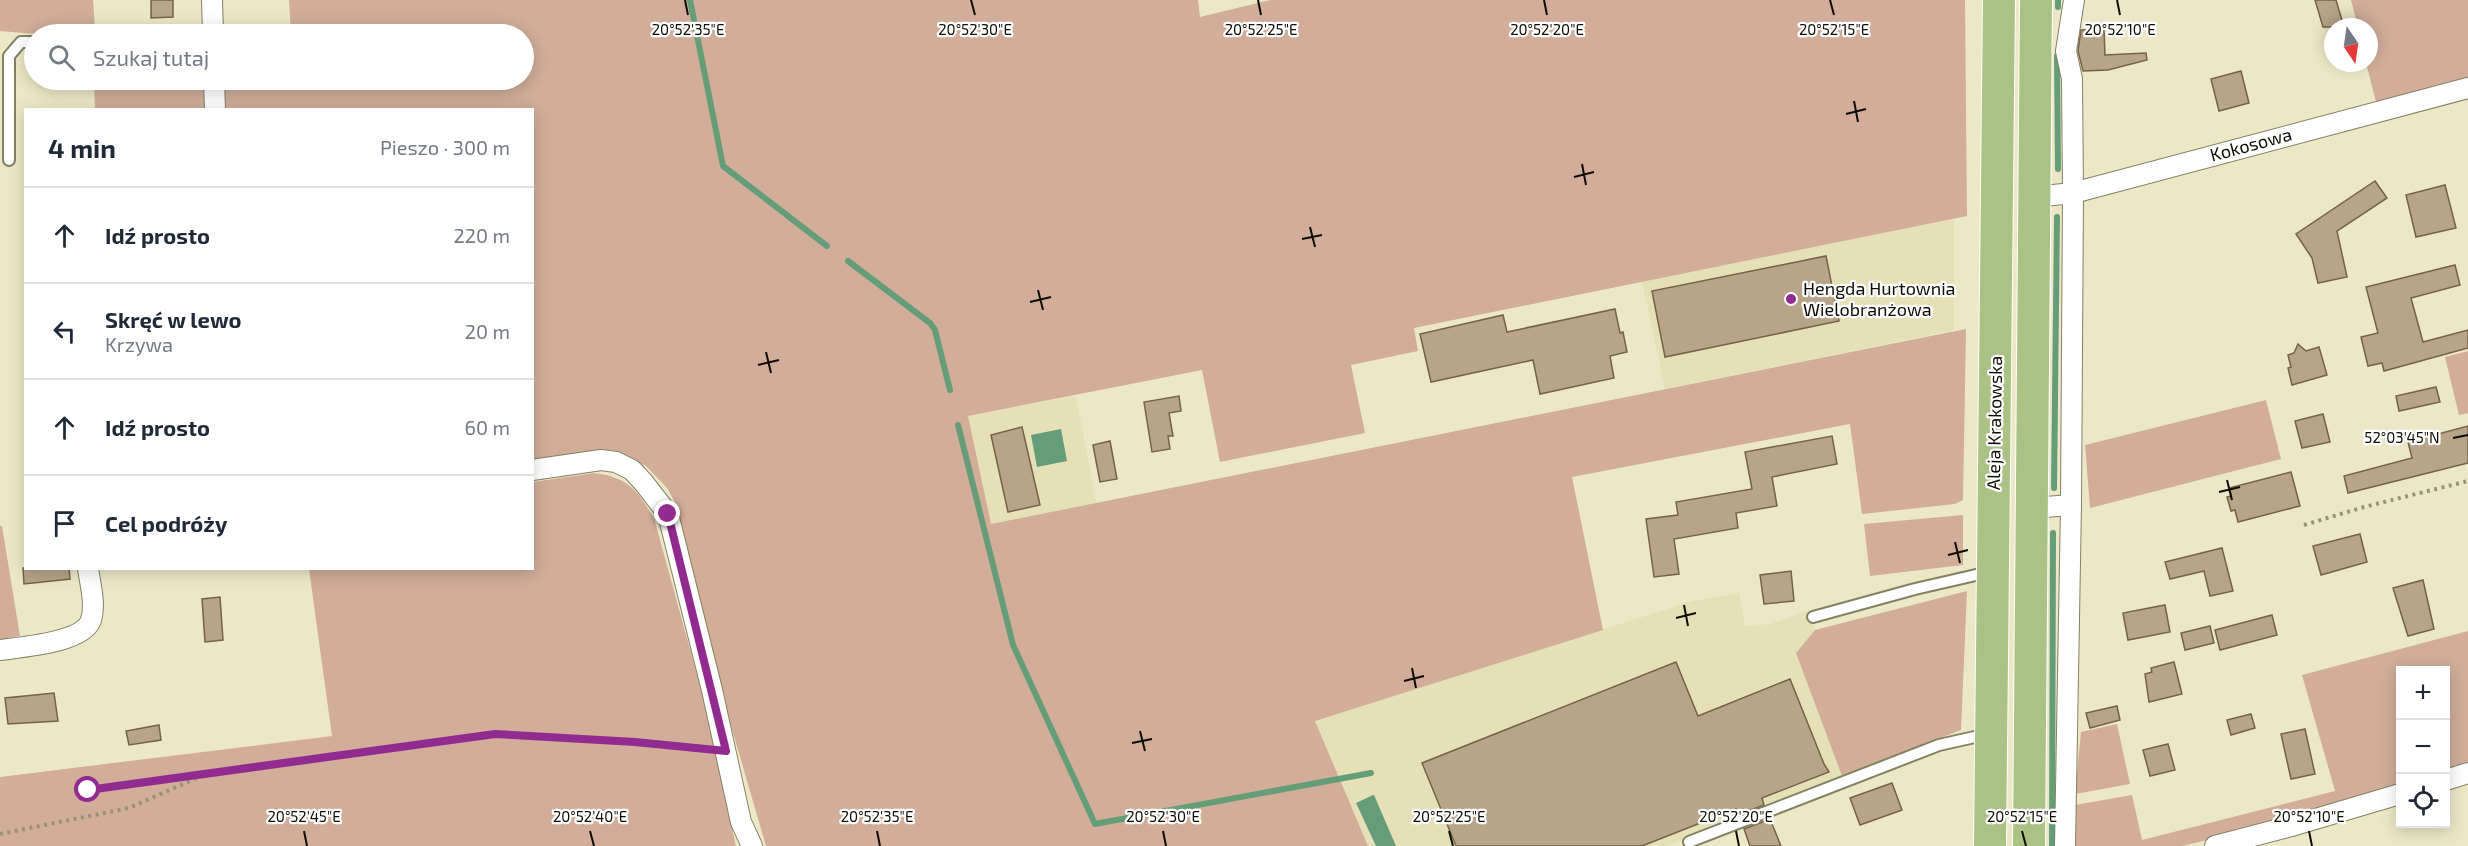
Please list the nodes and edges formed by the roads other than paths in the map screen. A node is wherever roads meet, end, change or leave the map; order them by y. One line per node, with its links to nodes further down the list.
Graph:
1 (212, 0): 5 (street)
2 (1999, 0): 18 (main road, Aleja Krakowska)
3 (2074, 0): 6 (street)
4 (2036, 14): 6 (street); 13 (main road, Aleja Krakowska)
5 (213, 24)
6 (2068, 28): 12 (street)
7 (24, 42): 11 (lane)
8 (2468, 88): 12 (street, Kokosowa)
9 (214, 90): 10 (street)
10 (215, 108)
11 (9, 160)
12 (2073, 193): 13 (street, Kokosowa); 15 (street)
13 (2034, 197): 16 (main road, Aleja Krakowska)
14 (534, 470): 26 (street)
15 (2071, 505): 16 (street); 29 (street)
16 (2031, 508): 28 (main road, Aleja Krakowska)
17 (88, 570): 20 (street)
18 (1993, 572): 19 (lane); 21 (main road, Aleja Krakowska)
19 (1813, 618)
20 (0, 650)
21 (1991, 733): 25 (lane); 27 (main road, Aleja Krakowska)
22 (2468, 773): 23 (street)
23 (2450, 778)
24 (2396, 795): 30 (street)
25 (1689, 842)
26 (752, 846)
27 (1990, 846)
28 (2029, 846)
29 (2065, 846)
30 (2215, 846)

